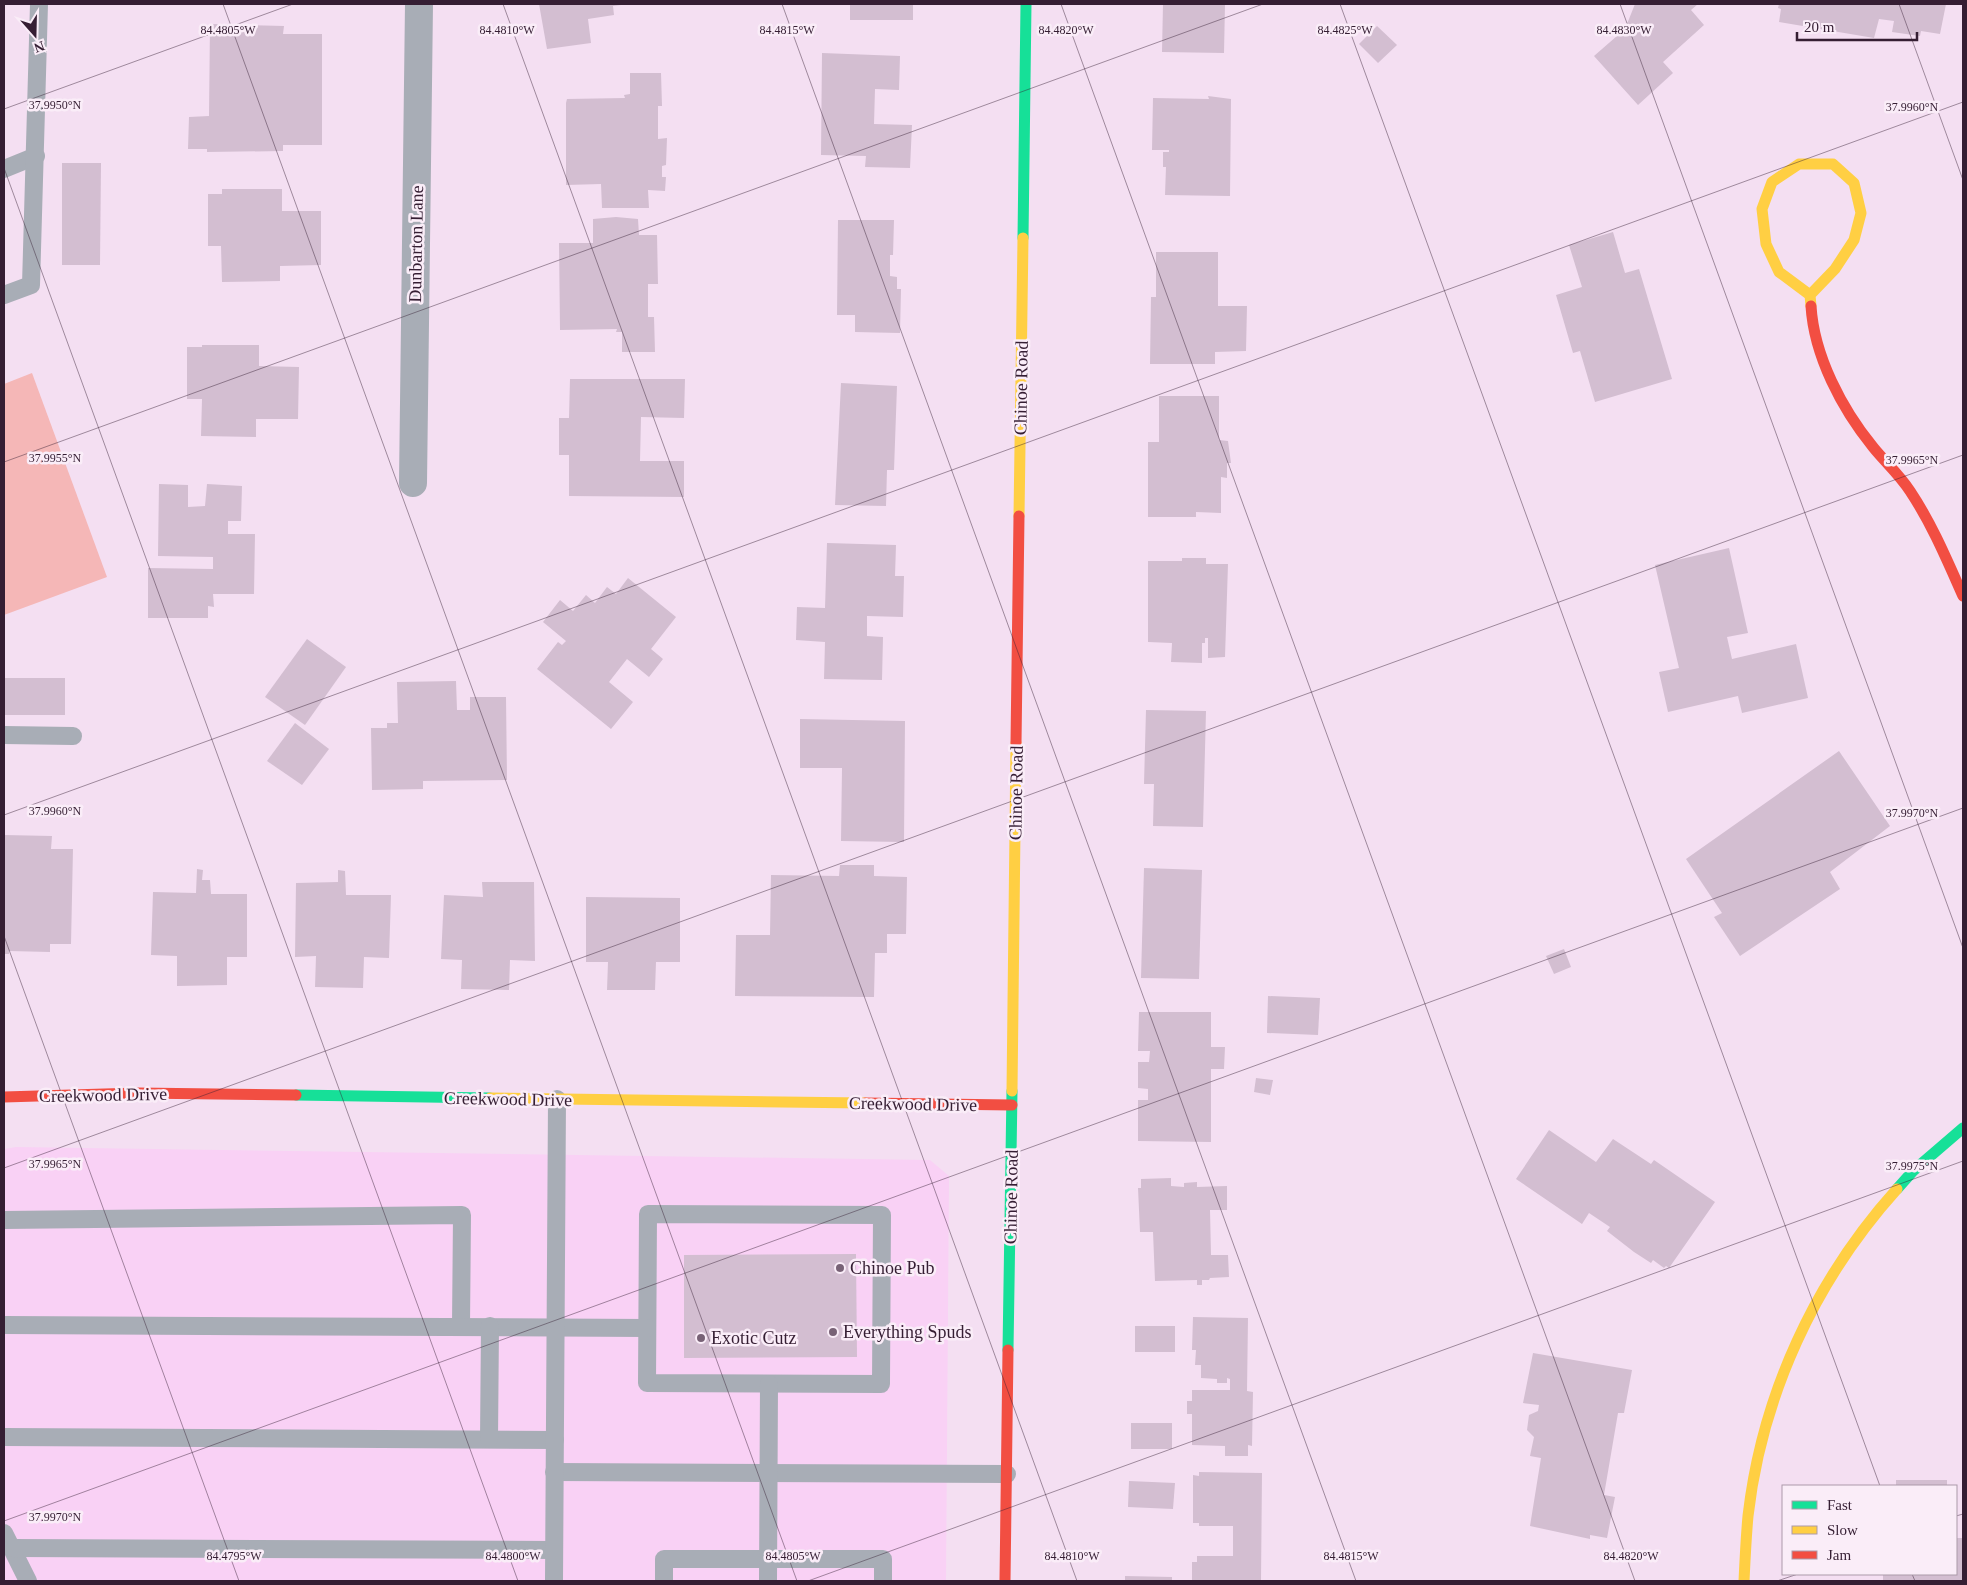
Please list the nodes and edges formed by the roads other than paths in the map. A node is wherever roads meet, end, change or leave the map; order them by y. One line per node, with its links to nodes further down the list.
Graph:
1 (39, 4): 4 (lane)
2 (419, 4): 8 (street, Dunbarton Lane)
3 (1026, 4): 14 (street, Chinoe Road)
4 (36, 156): 5 (lane); 6 (lane)
5 (4, 169)
6 (4, 295)
7 (1810, 295): 7 (street); 9 (street)
8 (413, 483)
9 (1963, 596)
10 (4, 735): 11 (lane)
11 (73, 736)
12 (4, 1097): 13 (street, Creekwood Drive)
13 (557, 1099): 14 (street, Creekwood Drive); 20 (lane)
14 (1012, 1105): 28 (street, Chinoe Road)
15 (1963, 1128): 38 (street)
16 (4, 1220): 18 (lane)
17 (4, 1325): 18 (lane)
18 (461, 1326): 19 (lane)
19 (490, 1326): 20 (lane); 24 (lane)
20 (556, 1327): 21 (lane); 25 (lane)
21 (648, 1328): 22 (lane); 22 (lane)
22 (769, 1384): 27 (lane)
23 (4, 1437): 24 (lane)
24 (489, 1439): 25 (lane)
25 (555, 1440): 26 (lane)
26 (554, 1472): 27 (lane); 30 (lane)
27 (769, 1472): 28 (lane); 31 (lane)
28 (1007, 1474): 37 (street, Chinoe Road)
29 (8, 1540): 30 (lane); 32 (lane)
30 (554, 1550): 33 (lane)
31 (768, 1560): 34 (lane); 35 (lane); 36 (lane)
32 (28, 1581)
33 (554, 1581)
34 (664, 1581)
35 (768, 1581)
36 (883, 1581)
37 (1005, 1581)
38 (1744, 1581)

